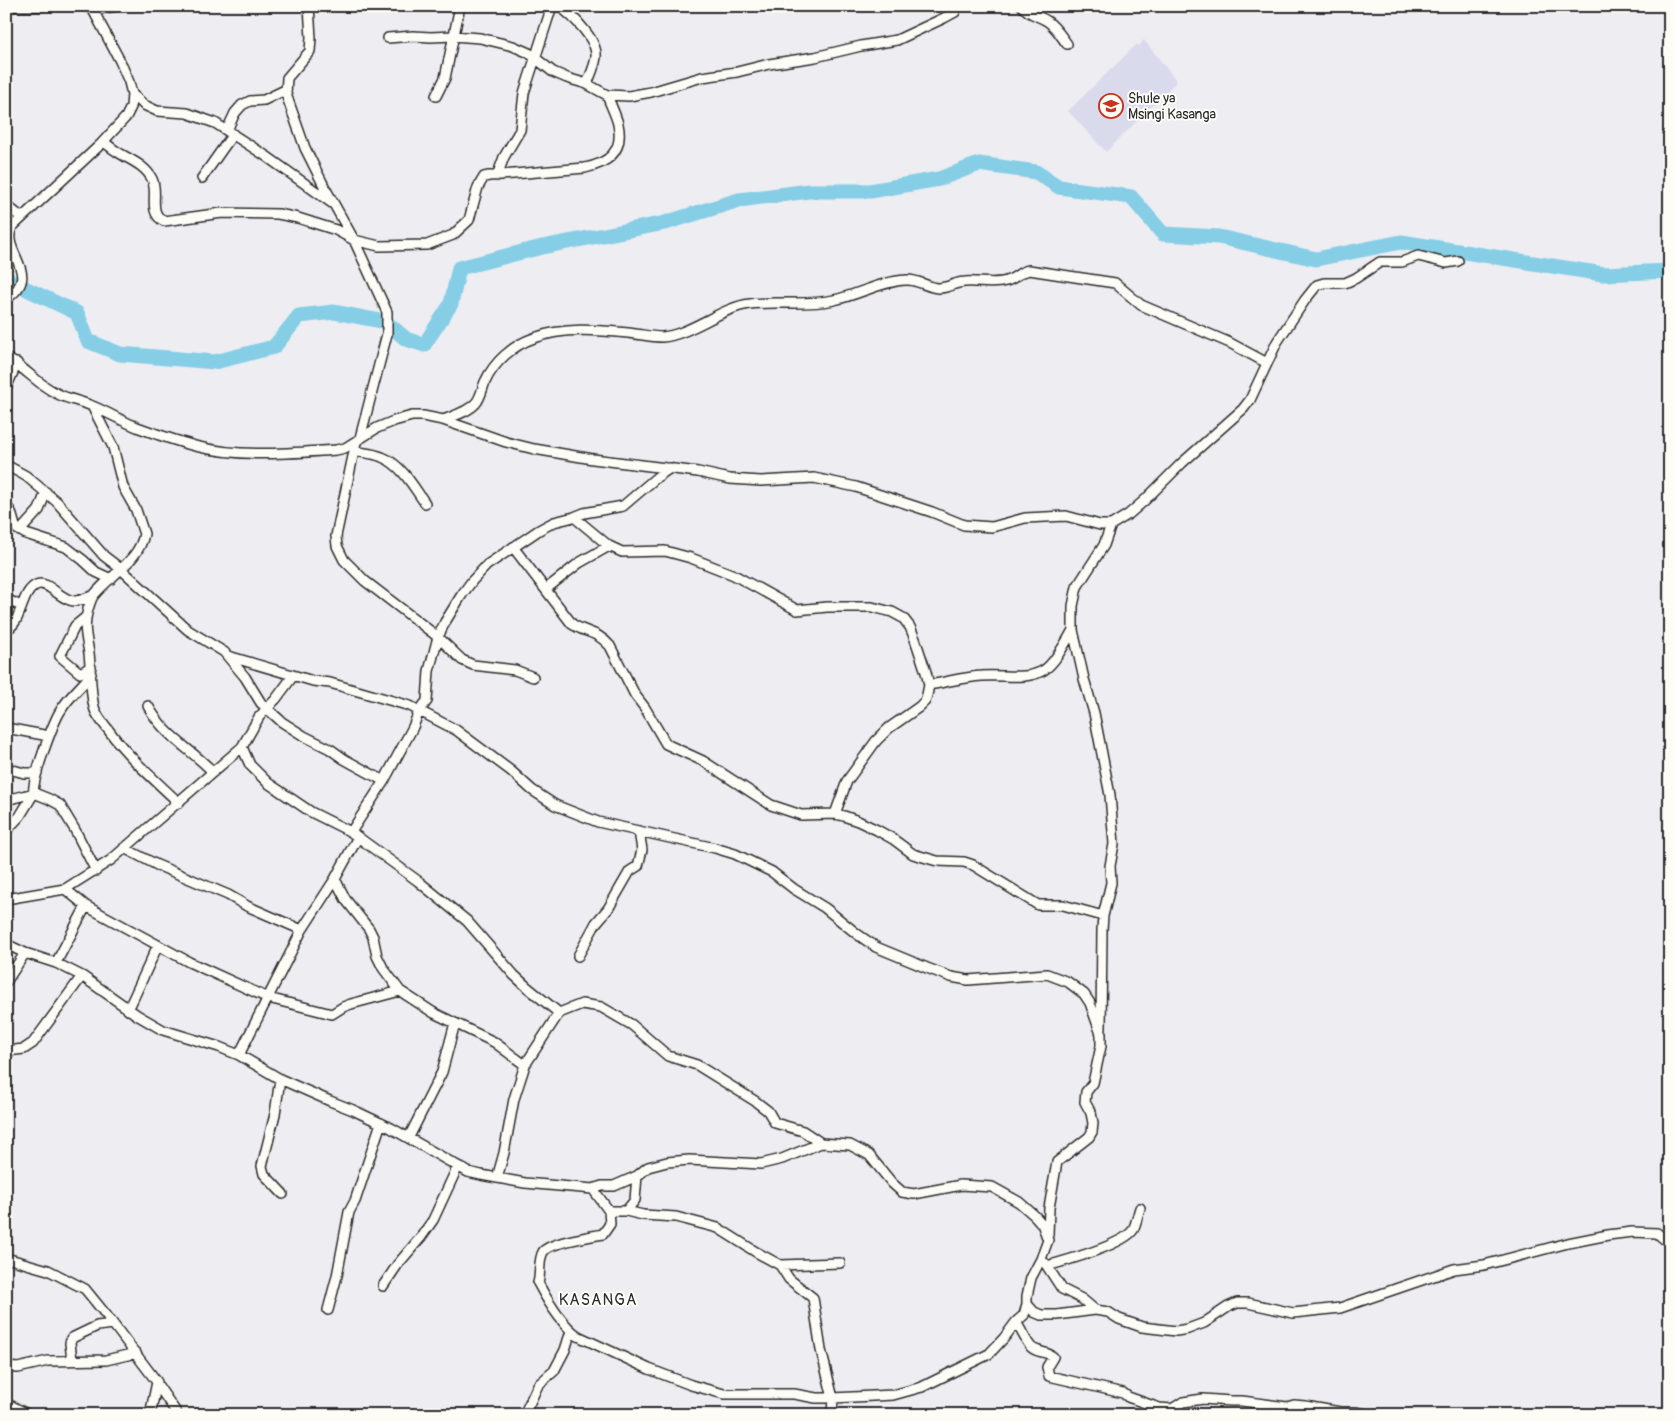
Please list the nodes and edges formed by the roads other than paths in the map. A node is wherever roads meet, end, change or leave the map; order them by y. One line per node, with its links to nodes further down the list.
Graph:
1 (15, 6): 2 (street)
2 (41, 6)
3 (116, 6): 10 (street)
4 (309, 6): 16 (street)
5 (460, 6): 11 (street)
6 (552, 6): 14 (street)
7 (559, 6): 15 (street)
8 (958, 6): 18 (street)
9 (1022, 6): 13 (street)
10 (89, 8): 17 (street)
11 (454, 36): 12 (street); 14 (street); 19 (street)
12 (388, 38)
13 (1067, 44)
14 (536, 59): 15 (street); 24 (street)
15 (587, 84): 18 (street)
16 (285, 90): 22 (street); 27 (street)
17 (132, 94): 20 (street); 21 (street)
18 (607, 95): 24 (street)
19 (436, 96)
20 (144, 105): 21 (street); 22 (street)
21 (126, 116): 23 (street)
22 (230, 132): 25 (street); 27 (street)
23 (104, 141): 28 (street); 29 (street)
24 (497, 176): 29 (street)
25 (202, 178)
26 (6, 205): 28 (street)
27 (334, 205): 29 (street)
28 (22, 217): 31 (street)
29 (354, 240): 38 (street)
30 (1458, 261): 34 (street)
31 (6, 299)
32 (6, 358): 33 (street)
33 (17, 363): 35 (street); 36 (street)
34 (1267, 363): 37 (street); 45 (street)
35 (6, 388)
36 (92, 406): 38 (street); 49 (street)
37 (442, 420): 38 (street); 40 (street)
38 (356, 444): 42 (street); 58 (street)
39 (6, 466): 41 (street)
40 (670, 468): 44 (street); 45 (street)
41 (46, 492): 46 (street); 49 (street)
42 (425, 503)
43 (6, 505): 46 (street)
44 (574, 517): 47 (street); 48 (street)
45 (1111, 525): 57 (street)
46 (20, 531): 50 (street)
47 (609, 546): 51 (street); 65 (street)
48 (513, 547): 51 (street); 58 (street)
49 (121, 569): 50 (street); 59 (street)
50 (110, 579): 52 (street)
51 (546, 588): 79 (street)
52 (92, 596): 54 (street); 55 (street)
53 (6, 599): 54 (street)
54 (21, 606): 56 (street)
55 (86, 617): 60 (street); 61 (street)
56 (6, 630)
57 (1072, 630): 65 (street); 89 (street)
58 (438, 637): 63 (street); 68 (street)
59 (228, 656): 62 (street); 67 (street)
60 (91, 671): 61 (street); 64 (street); 78 (street)
61 (80, 673): 64 (street)
62 (293, 676): 67 (street); 68 (street)
63 (533, 677)
64 (84, 684): 70 (street)
65 (929, 685): 79 (street)
66 (148, 706): 73 (street)
67 (266, 708): 71 (street); 75 (street)
68 (419, 712): 75 (street); 81 (street)
69 (6, 728): 70 (street)
70 (49, 736): 74 (street)
71 (242, 747): 73 (street); 82 (street)
72 (6, 768): 74 (street)
73 (214, 772): 78 (street)
74 (37, 773): 76 (street)
75 (384, 781): 82 (street)
76 (34, 793): 77 (street); 80 (street); 84 (street)
77 (6, 800)
78 (179, 802): 83 (street)
79 (835, 814): 89 (street)
80 (6, 831)
81 (639, 831): 94 (street); 103 (street)
82 (355, 834): 85 (street); 101 (street)
83 (124, 848): 84 (street); 90 (street)
84 (96, 871): 86 (street)
85 (335, 879): 90 (street); 98 (street)
86 (65, 889): 87 (street); 88 (street)
87 (6, 899)
88 (86, 906): 92 (street); 95 (street)
89 (1103, 916): 103 (street)
90 (302, 930): 99 (street)
91 (6, 944): 93 (street)
92 (158, 945): 99 (street); 100 (street)
93 (25, 953): 95 (street); 97 (street)
94 (578, 956)
95 (56, 963): 96 (street)
96 (82, 976): 100 (street); 104 (street)
97 (6, 982)
98 (400, 991): 99 (street); 102 (street)
99 (268, 998): 105 (street)
100 (128, 1010): 105 (street)
101 (559, 1013): 106 (street); 110 (street)
102 (454, 1023): 106 (street); 109 (street)
103 (1102, 1034): 119 (street)
104 (7, 1052)
105 (239, 1055): 107 (street)
106 (526, 1065): 113 (street)
107 (280, 1080): 108 (street); 115 (street)
108 (381, 1123): 109 (street); 127 (street)
109 (409, 1137): 111 (street)
110 (821, 1143): 112 (street); 119 (street)
111 (458, 1166): 113 (street); 125 (street)
112 (637, 1176): 114 (street); 118 (street)
113 (497, 1178): 114 (street)
114 (593, 1189): 117 (street)
115 (283, 1194)
116 (1140, 1208): 122 (street)
117 (609, 1211): 118 (street); 131 (street)
118 (626, 1211): 124 (street)
119 (1048, 1240): 122 (street)
120 (1670, 1244): 128 (street)
121 (6, 1258): 130 (street)
122 (1044, 1262): 126 (street); 128 (street)
123 (840, 1263): 124 (street)
124 (780, 1265): 136 (street)
125 (382, 1286)
126 (1027, 1304): 128 (street); 129 (street)
127 (328, 1310)
128 (1095, 1310)
129 (1016, 1322): 136 (street); 143 (street)
130 (113, 1324): 132 (street); 133 (street)
131 (571, 1331): 136 (street); 141 (street)
132 (136, 1353): 133 (street); 135 (street)
133 (72, 1360): 134 (street)
134 (6, 1367)
135 (157, 1384): 139 (street); 140 (street)
136 (833, 1398): 142 (street)
137 (6, 1402): 138 (street)
138 (29, 1415)
139 (150, 1415)
140 (178, 1415)
141 (524, 1415)
142 (832, 1415)
143 (1371, 1415)

